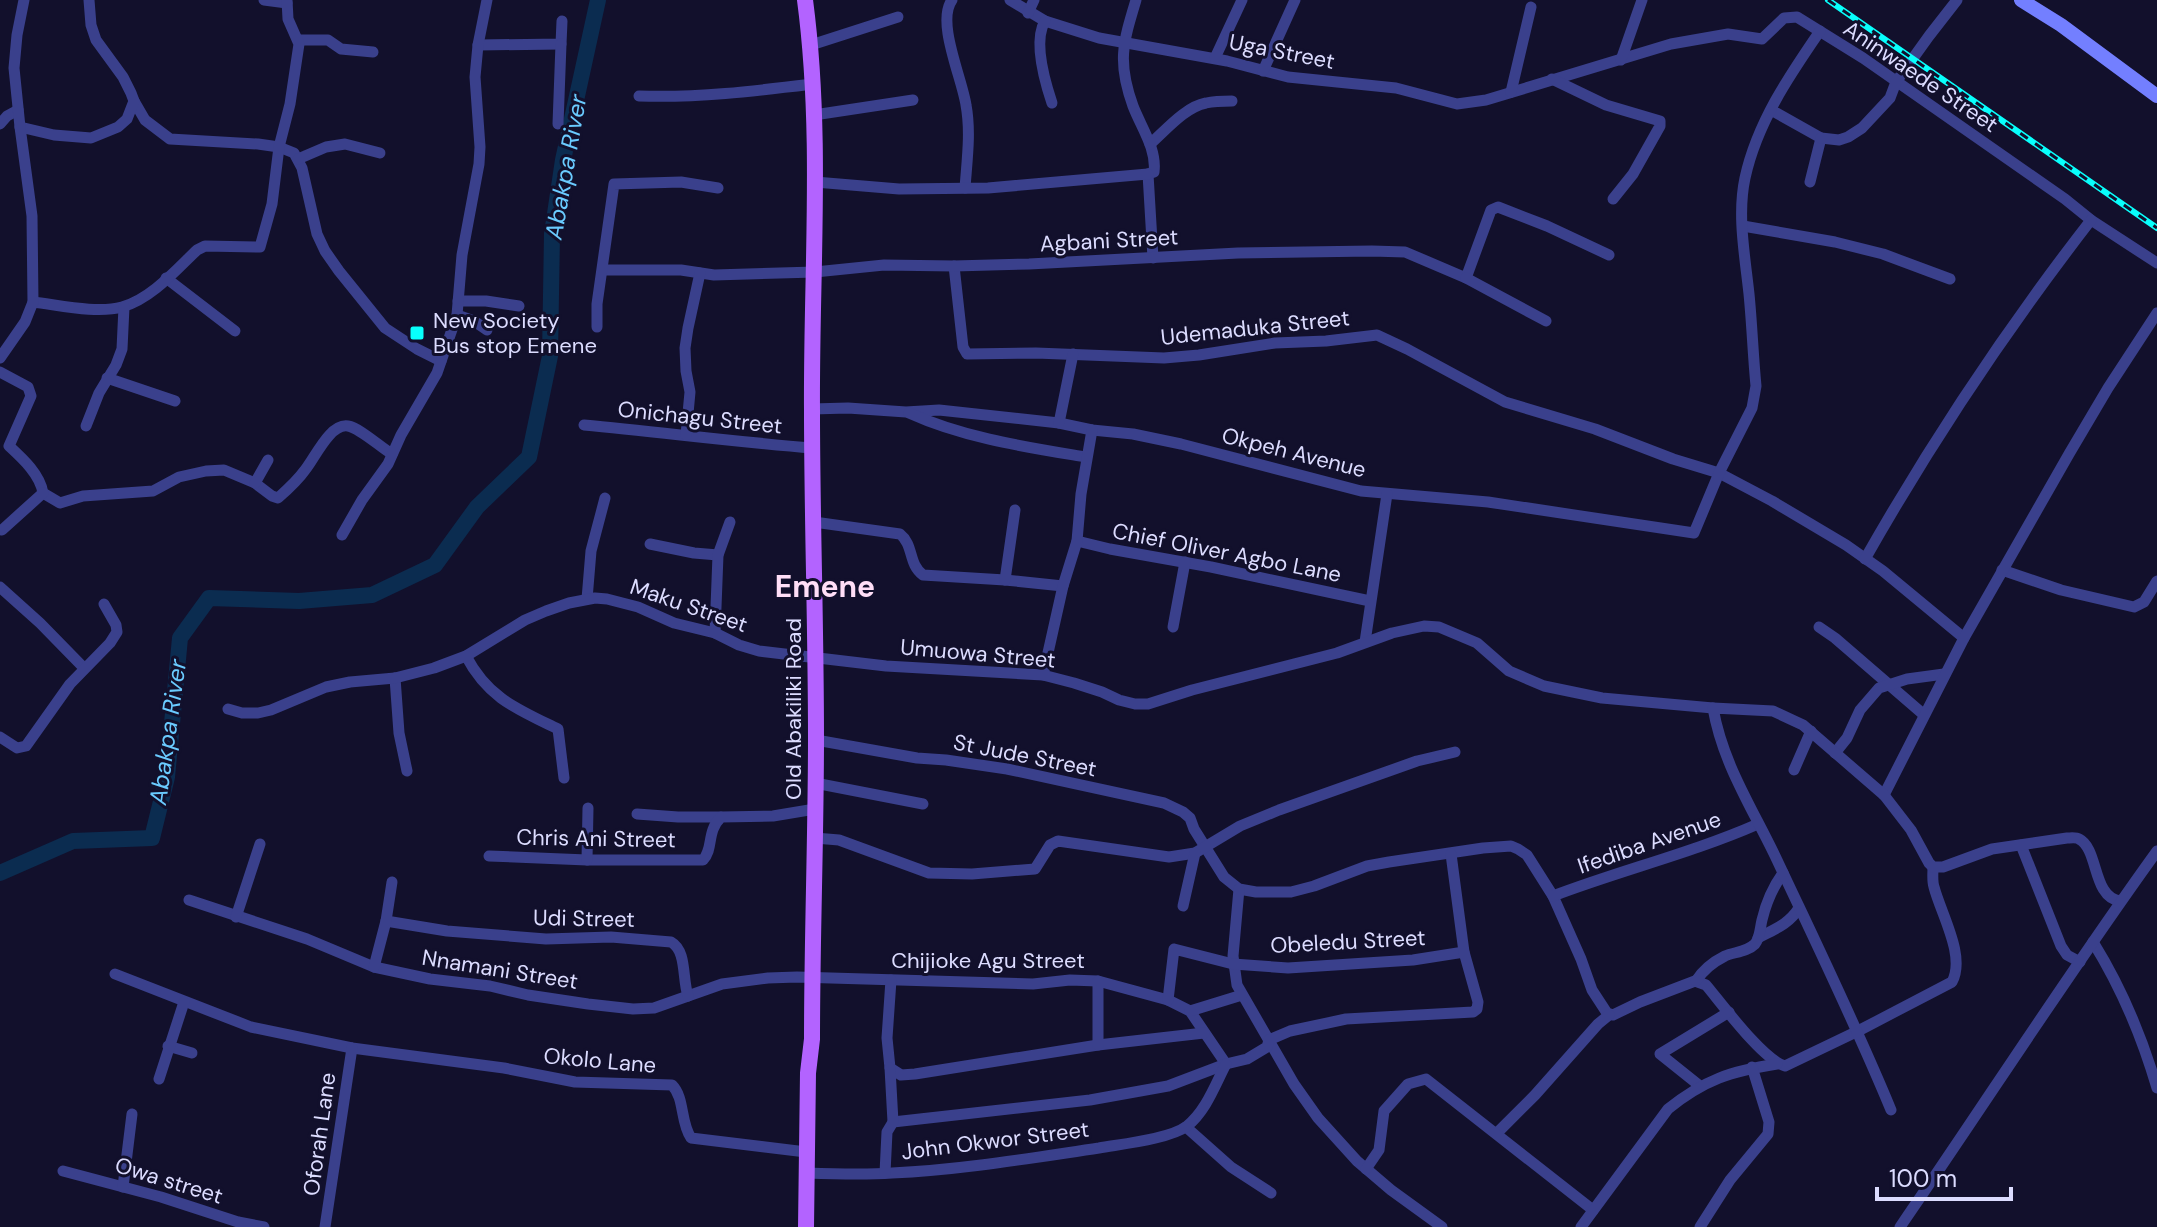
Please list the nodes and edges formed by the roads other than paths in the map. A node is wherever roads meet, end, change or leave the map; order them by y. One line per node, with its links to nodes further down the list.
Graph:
1 (24, 0): 41 (street)
2 (89, 0): 38 (street)
3 (264, 0): 15 (street)
4 (487, 0): 25 (street)
5 (805, 0): 26 (main road, Old Abakiliki Road)
6 (952, 0): 56 (street)
7 (1010, 0): 17 (street, Uga Street)
8 (1034, 0): 17 (street)
9 (1136, 0): 23 (street)
10 (1242, 0): 28 (street)
11 (1295, 0): 30 (street)
12 (1642, 0): 29 (street)
13 (1957, 0): 32 (street)
14 (2021, 0): 34 (street)
15 (287, 2): 22 (street)
16 (1531, 7): 35 (street)
17 (1028, 13): 20 (street, Uga Street)
18 (898, 17): 26 (street)
19 (562, 21): 24 (street)
20 (1045, 21): 23 (street, Uga Street); 40 (street)
21 (1820, 31): 29 (street, Aninwaede Street); 32 (street, Aninwaede Street); 42 (street)
22 (298, 40): 27 (street); 49 (street)
23 (1124, 43): 28 (street, Uga Street); 48 (street)
24 (561, 44): 25 (street); 45 (street)
25 (478, 45): 70 (street)
26 (811, 45): 33 (main road, Old Abakiliki Road)
27 (373, 52)
28 (1215, 58): 30 (street, Uga Street)
29 (1621, 60): 31 (street, Aninwaede Street)
30 (1263, 71): 35 (street, Uga Street)
31 (1551, 79): 35 (street, Uga Street); 57 (street)
32 (1896, 82): 47 (street); 58 (street, Aninwaede Street)
33 (813, 84): 36 (street); 43 (main road, Old Abakiliki Road)
34 (2156, 91)
35 (1511, 92)
36 (639, 96)
37 (913, 100): 43 (street)
38 (134, 101): 46 (street); 49 (street)
39 (1232, 101): 48 (street)
40 (1052, 103)
41 (18, 110): 44 (street); 46 (street)
42 (1771, 110): 47 (street); 59 (street)
43 (814, 115): 53 (main road, Old Abakiliki Road)
44 (0, 124)
45 (558, 124)
46 (20, 127): 71 (street)
47 (1821, 138): 54 (street)
48 (1150, 144): 52 (street)
49 (279, 147): 51 (street); 67 (street)
50 (380, 153): 51 (street)
51 (298, 159): 82 (street)
52 (1148, 174): 56 (street); 61 (street)
53 (815, 182): 56 (street); 65 (main road, Old Abakiliki Road)
54 (1810, 182)
55 (718, 188): 64 (street)
56 (965, 188)
57 (1613, 199)
58 (2091, 220): 62 (street, Aninwaede Street); 110 (street)
59 (1743, 226): 69 (street); 97 (street)
60 (1609, 255): 68 (street)
61 (1153, 258): 63 (street, Agbani Street); 68 (street, Agbani Street)
62 (2157, 263)
63 (954, 266): 65 (street, Agbani Street); 80 (street, Udemaduka Street)
64 (603, 270): 66 (street, Agbani Street); 77 (street)
65 (815, 272): 66 (street, Agbani Street); 86 (main road, Old Abakiliki Road)
66 (700, 273): 92 (street)
67 (166, 278): 73 (street); 79 (street)
68 (1466, 278): 76 (street)
69 (1950, 279)
70 (458, 301): 72 (street); 75 (street)
71 (33, 302): 73 (street); 81 (street)
72 (519, 306)
73 (124, 307): 84 (street)
74 (2157, 313): 112 (street)
75 (457, 315): 78 (street); 82 (street)
76 (1546, 321)
77 (597, 327)
78 (487, 330)
79 (235, 331)
80 (1073, 354): 88 (street); 97 (street, Udemaduka Street)
81 (0, 358)
82 (441, 361): 94 (street)
83 (0, 372): 99 (street)
84 (107, 378): 85 (street); 90 (street)
85 (175, 401)
86 (812, 409): 87 (street); 93 (main road, Old Abakiliki Road)
87 (906, 412): 88 (street); 95 (street)
88 (1059, 423): 91 (street)
89 (584, 425): 92 (street, Onichagu Street)
90 (86, 426)
91 (1092, 430): 95 (street); 100 (street, Okpeh Avenue)
92 (686, 435): 93 (street, Onichagu Street)
93 (813, 448): 104 (main road, Old Abakiliki Road)
94 (392, 454): 98 (street); 106 (street)
95 (1086, 457): 107 (street)
96 (268, 460): 98 (street)
97 (1719, 473): 100 (street, Okpeh Avenue); 110 (street, Udemaduka Street)
98 (255, 483): 99 (street)
99 (43, 493): 105 (street)
100 (1387, 494): 118 (street)
101 (605, 498): 117 (street)
102 (1015, 510): 113 (street)
103 (730, 522): 109 (street)
104 (814, 522): 113 (street); 126 (main road, Old Abakiliki Road)
105 (2, 530)
106 (342, 535)
107 (1077, 541): 111 (street, Chief Oliver Agbo Lane); 115 (street)
108 (650, 544): 109 (street)
109 (718, 555): 122 (street)
110 (1865, 559): 123 (street, Udemaduka Street)
111 (1185, 562): 118 (street, Chief Oliver Agbo Lane); 120 (street)
112 (2002, 570): 114 (street); 123 (street)
113 (1005, 580): 115 (street)
114 (2157, 581)
115 (1063, 586): 129 (street)
116 (0, 587): 127 (street)
117 (587, 599): 122 (street, Maku Street); 125 (street, Maku Street)
118 (1370, 601): 124 (street)
119 (104, 604): 127 (street)
120 (1173, 627)
121 (1819, 627): 131 (street)
122 (715, 633): 126 (street, Maku Street)
123 (1964, 638): 128 (street)
124 (1365, 642): 129 (street, Umuowa Street); 132 (street, Umuowa Street)
125 (466, 656): 130 (street, Maku Street); 142 (street)
126 (816, 656): 129 (street, Umuowa Street); 137 (main road, Old Abakiliki Road)
127 (84, 668): 136 (street)
128 (1944, 674): 131 (street); 134 (street)
129 (1043, 675)
130 (395, 678): 133 (street, Maku Street); 141 (street)
131 (1888, 684): 134 (street); 139 (street)
132 (1713, 708): 135 (street, Umuowa Street); 150 (street)
133 (228, 709)
134 (1923, 714): 144 (street)
135 (1811, 731): 139 (street, Umuowa Street); 140 (street)
136 (0, 737)
137 (816, 740): 143 (main road, Old Abakiliki Road); 154 (street, St Jude Street)
138 (1455, 752): 154 (street)
139 (1835, 753): 144 (street, Umuowa Street)
140 (1794, 770)
141 (407, 771)
142 (564, 778)
143 (815, 783): 145 (street); 147 (main road, Old Abakiliki Road)
144 (1884, 795): 159 (street, Umuowa Street)
145 (923, 804)
146 (588, 808): 158 (street)
147 (815, 809): 149 (street); 151 (main road, Old Abakiliki Road)
148 (637, 814): 149 (street)
149 (721, 817): 158 (street, Chris Ani Street)
150 (1758, 824): 160 (street); 163 (street, Ifediba Avenue)
151 (815, 838): 154 (street); 177 (main road, Old Abakiliki Road)
152 (260, 844): 168 (street)
153 (2021, 845): 159 (street); 165 (street); 173 (street)
154 (1200, 850): 162 (street, St Jude Street); 166 (street)
155 (2157, 851): 165 (street)
156 (1451, 854): 162 (street); 163 (street); 172 (street)
157 (489, 856): 158 (street, Chris Ani Street)
158 (587, 860)
159 (1933, 867): 188 (street)
160 (1783, 873): 167 (street); 170 (street)
161 (392, 882): 169 (street)
162 (1239, 889): 174 (street)
163 (1553, 896): 187 (street)
164 (189, 900): 168 (street, Nnamani Street)
165 (2120, 901): 171 (street)
166 (1183, 906)
167 (1799, 908): 170 (street); 188 (street)
168 (236, 917): 175 (street, Nnamani Street)
169 (386, 921): 175 (street); 182 (street, Udi Street)
170 (1758, 938): 180 (street)
171 (2093, 942): 173 (street); 201 (street)
172 (1464, 952): 174 (street, Obeledu Street); 190 (street)
173 (2080, 962): 221 (street)
174 (1233, 964): 181 (street); 183 (street, Obeledu Street)
175 (374, 967): 182 (street, Nnamani Street)
176 (115, 974): 184 (street)
177 (812, 978): 178 (street, Chijioke Agu Street); 182 (street, Nnamani Street); 207 (main road, Old Abakiliki Road)
178 (891, 980): 179 (street, Chijioke Agu Street); 198 (street)
179 (1098, 981): 183 (street, Chijioke Agu Street); 191 (street)
180 (1696, 981): 186 (street); 187 (street)
181 (1242, 995): 185 (street); 190 (street)
182 (688, 996)
183 (1168, 1000): 185 (street, Chijioke Agu Street)
184 (184, 1002): 192 (street); 193 (street)
185 (1190, 1011): 189 (street)
186 (1729, 1012): 196 (street); 200 (street)
187 (1609, 1015): 206 (street)
188 (1858, 1031): 196 (street); 202 (street)
189 (1204, 1033): 191 (street); 195 (street)
190 (1269, 1040): 195 (street); 208 (street)
191 (1098, 1045): 198 (street)
192 (168, 1046): 194 (street); 199 (street)
193 (352, 1048): 207 (street, Okolo Lane); 216 (street, Oforah Lane)
194 (192, 1053)
195 (1226, 1064): 204 (street); 205 (street)
196 (1777, 1064): 197 (street)
197 (1752, 1067): 200 (street); 220 (street)
198 (890, 1068): 204 (street)
199 (159, 1079)
200 (1700, 1086): 214 (street)
201 (2157, 1088)
202 (1891, 1110)
203 (132, 1114): 212 (street)
204 (893, 1122): 211 (street)
205 (1186, 1127): 211 (street, John Okwor Street); 213 (street)
206 (1497, 1133): 208 (street); 214 (street)
207 (806, 1152): 210 (main road, Old Abakiliki Road)
208 (1366, 1169): 218 (street)
209 (63, 1171): 212 (street, Owa street)
210 (807, 1173): 211 (street, John Okwor Street); 217 (main road, Old Abakiliki Road)
211 (885, 1173)
212 (123, 1187): 215 (street, Owa street)
213 (1271, 1193)
214 (1593, 1210): 219 (street)
215 (264, 1227)
216 (325, 1227)
217 (806, 1227)
218 (1442, 1227)
219 (1581, 1227)
220 (1700, 1227)
221 (1900, 1227)

